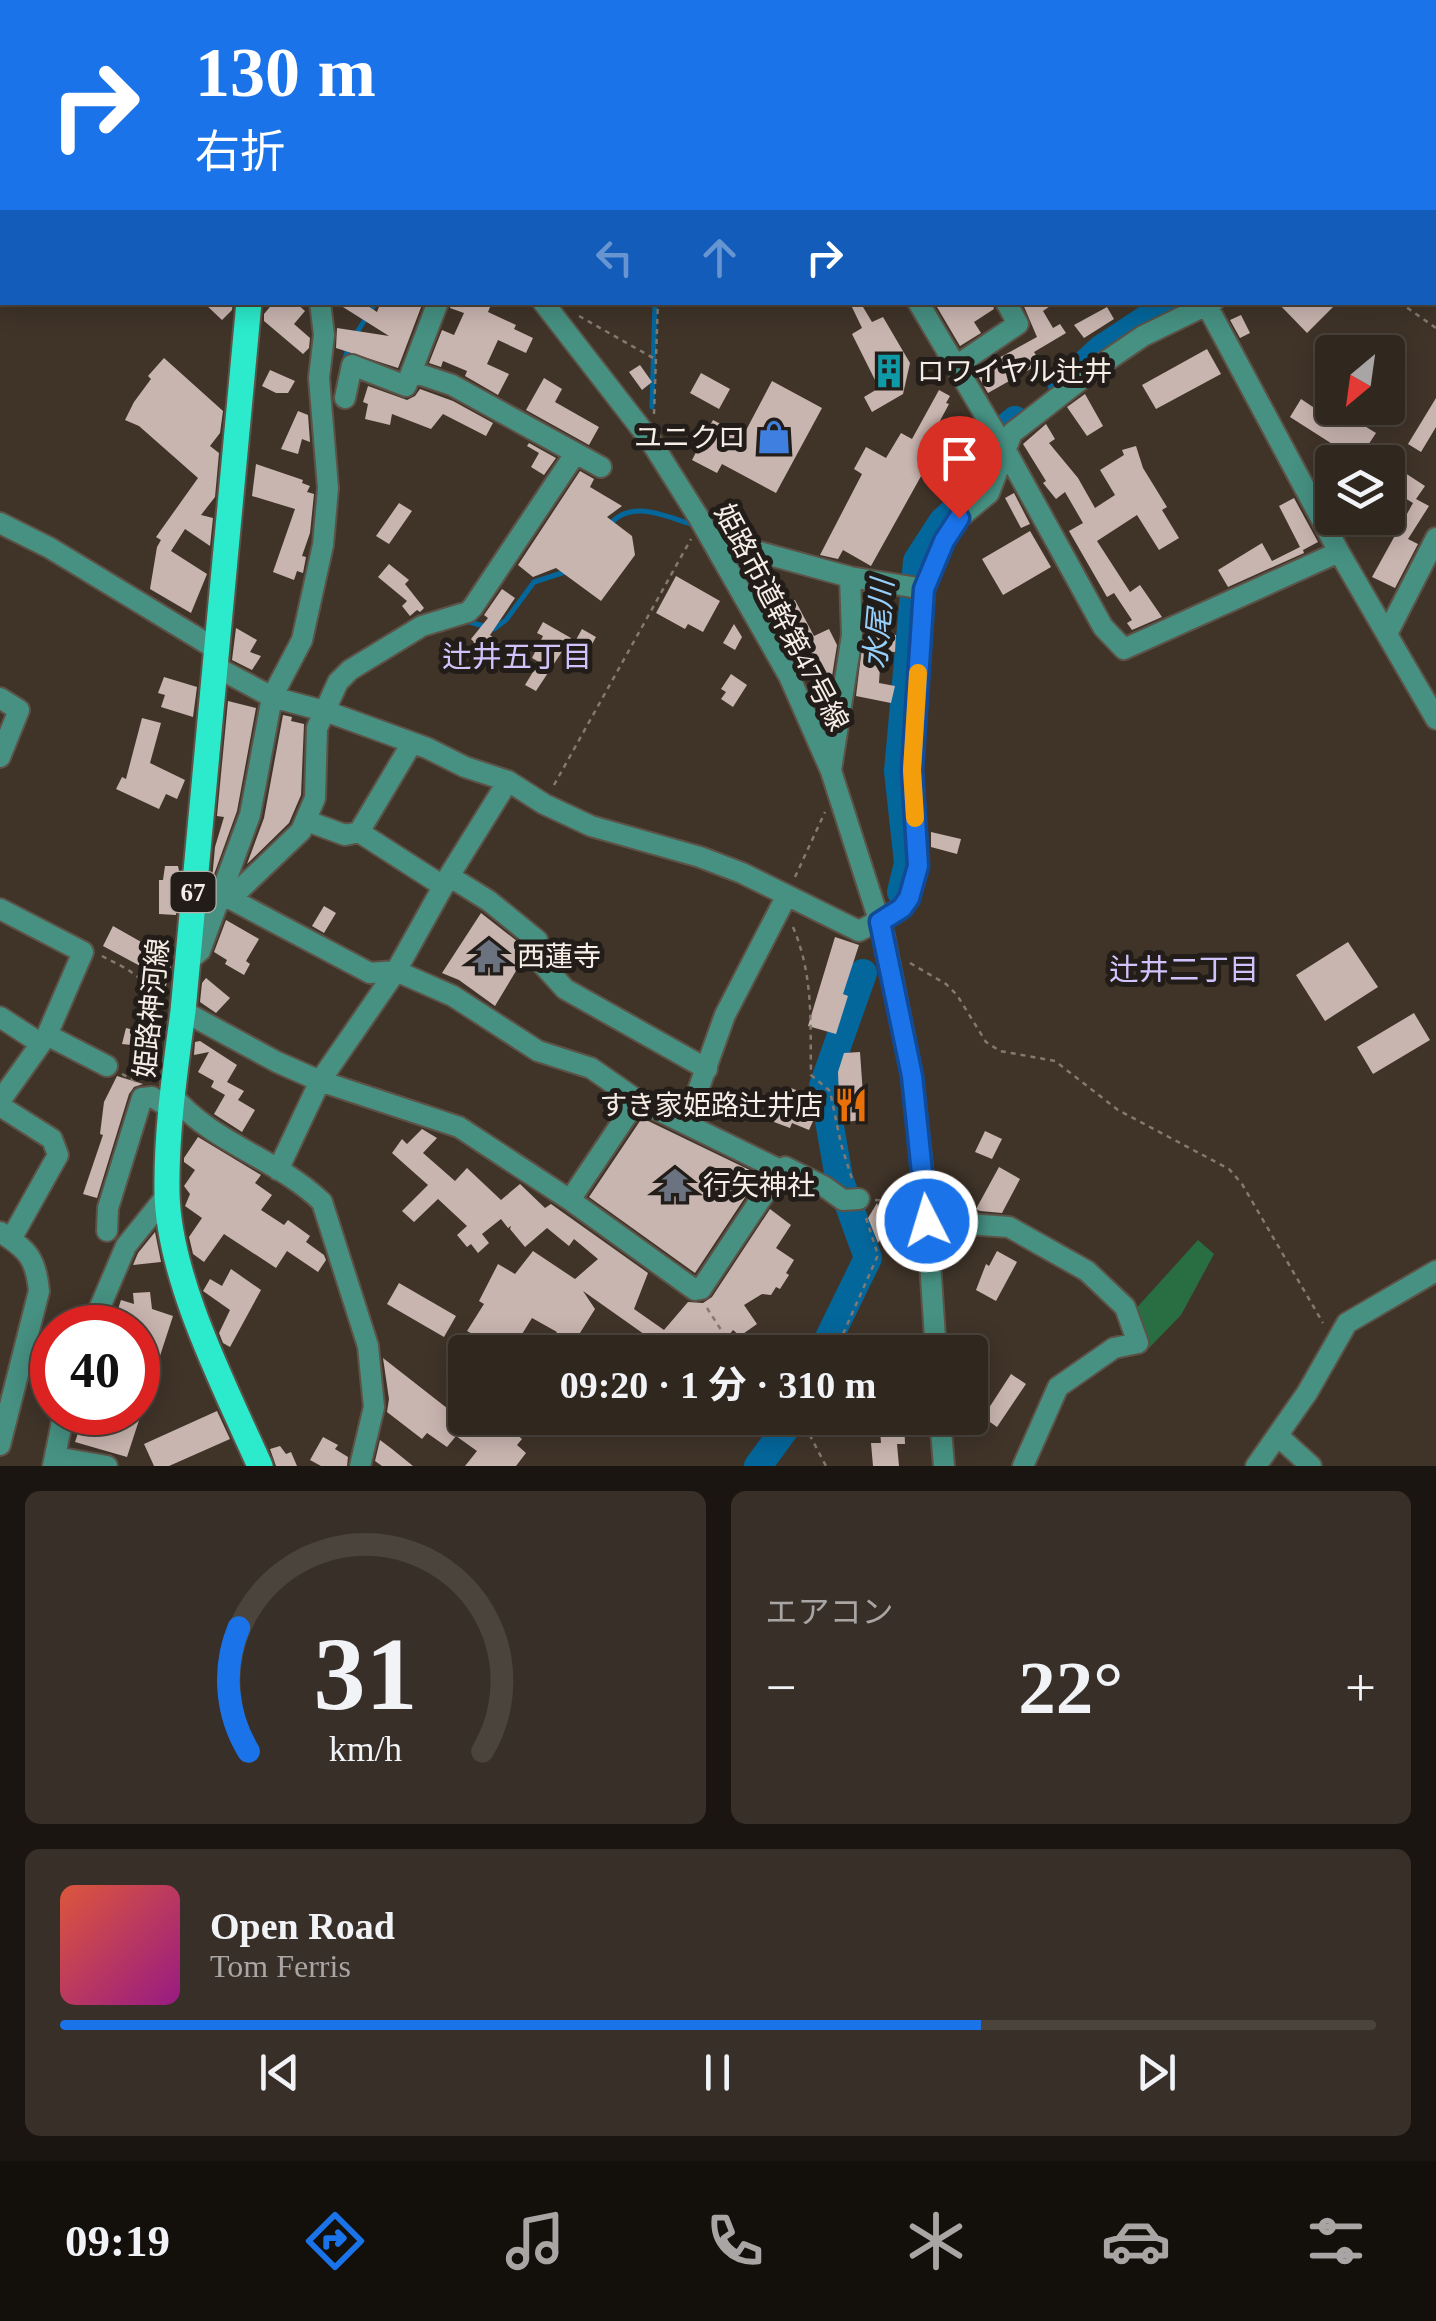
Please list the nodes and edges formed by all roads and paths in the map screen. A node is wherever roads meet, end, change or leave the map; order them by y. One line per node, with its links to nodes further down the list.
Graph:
1 (248, 305): 28 (main road, 姫路神河線 / 67)
2 (320, 305): 29 (street)
3 (437, 305): 15 (street)
4 (545, 305): 17 (street, 姫路市道幹第47号線)
5 (658, 305): 13 (path)
6 (920, 305): 14 (street)
7 (1008, 305): 14 (street)
8 (1206, 305): 18 (street)
9 (1209, 305): 24 (street)
10 (1403, 305): 12 (path)
11 (578, 316): 13 (path)
12 (1436, 328)
13 (656, 360): 17 (path)
14 (956, 366): 18 (street)
15 (413, 372): 16 (street); 19 (street)
16 (345, 398)
17 (650, 440): 22 (street, 姫路市道幹第47号線)
18 (1005, 449): 24 (street); 26 (street)
19 (575, 454): 20 (street); 31 (street)
20 (601, 468)
21 (0, 523): 28 (street)
22 (706, 531): 25 (street); 35 (street, 姫路市道幹第47号線); 37 (path)
23 (1436, 538): 27 (street)
24 (1338, 552): 27 (street)
25 (850, 577): 26 (street); 35 (street)
26 (914, 588): 44 (street)
27 (1388, 632): 32 (street)
28 (216, 658): 29 (street); 47 (main road, 姫路神河線 / 67)
29 (272, 697): 31 (street); 41 (street)
30 (0, 698): 34 (street)
31 (323, 711): 33 (street); 38 (street)
32 (1436, 719)
33 (412, 743): 36 (street); 39 (street)
34 (0, 757)
35 (834, 780): 42 (path); 44 (street, 姫路市道幹第47号線)
36 (508, 781): 37 (street); 40 (street)
37 (544, 804): 42 (street)
38 (307, 822): 39 (street); 41 (street)
39 (359, 832): 40 (street)
40 (446, 881): 48 (street); 53 (street)
41 (226, 897): 47 (street); 48 (street)
42 (786, 898): 44 (street); 53 (street); 62 (path)
43 (0, 908): 46 (street)
44 (880, 922): 45 (street, 姫路市道幹第47号線)
45 (887, 949): 64 (street, 姫路市道幹第47号線); 73 (path)
46 (84, 952): 49 (path); 51 (street)
47 (186, 963): 49 (main road, 姫路神河線 / 67)
48 (396, 971): 54 (street); 56 (street)
49 (183, 1011): 54 (street); 55 (main road, 姫路神河線 / 67)
50 (0, 1017): 51 (street)
51 (44, 1039): 52 (street); 57 (street)
52 (106, 1066): 55 (path)
53 (707, 1069): 58 (street)
54 (320, 1081): 59 (street); 63 (street)
55 (164, 1100): 59 (street); 61 (main road, 姫路神河線 / 67); 65 (street)
56 (637, 1100): 58 (street); 63 (street)
57 (0, 1104): 66 (street)
58 (686, 1124): 60 (street)
59 (278, 1170): 82 (street)
60 (780, 1170): 62 (street); 68 (street)
61 (167, 1196): 69 (street); 81 (main road, 姫路神河線 / 67)
62 (853, 1199): 64 (path); 71 (path)
63 (570, 1200): 68 (street)
64 (927, 1212): 72 (street, 姫路市道幹第47号線); 85 (street)
65 (107, 1230)
66 (5, 1236): 78 (street)
67 (1436, 1271): 73 (street)
68 (695, 1290): 70 (path)
69 (101, 1305)
70 (724, 1335)
71 (842, 1335)
72 (935, 1335)
73 (1334, 1341): 77 (street)
74 (59, 1435): 79 (street)
75 (810, 1435): 83 (path)
76 (941, 1435): 84 (street)
77 (1278, 1436): 86 (street); 87 (street)
78 (0, 1444)
79 (54, 1461): 80 (street)
80 (107, 1466)
81 (260, 1466)
82 (360, 1466)
83 (826, 1466)
84 (944, 1466)
85 (1022, 1466)
86 (1256, 1466)
87 (1311, 1466)

